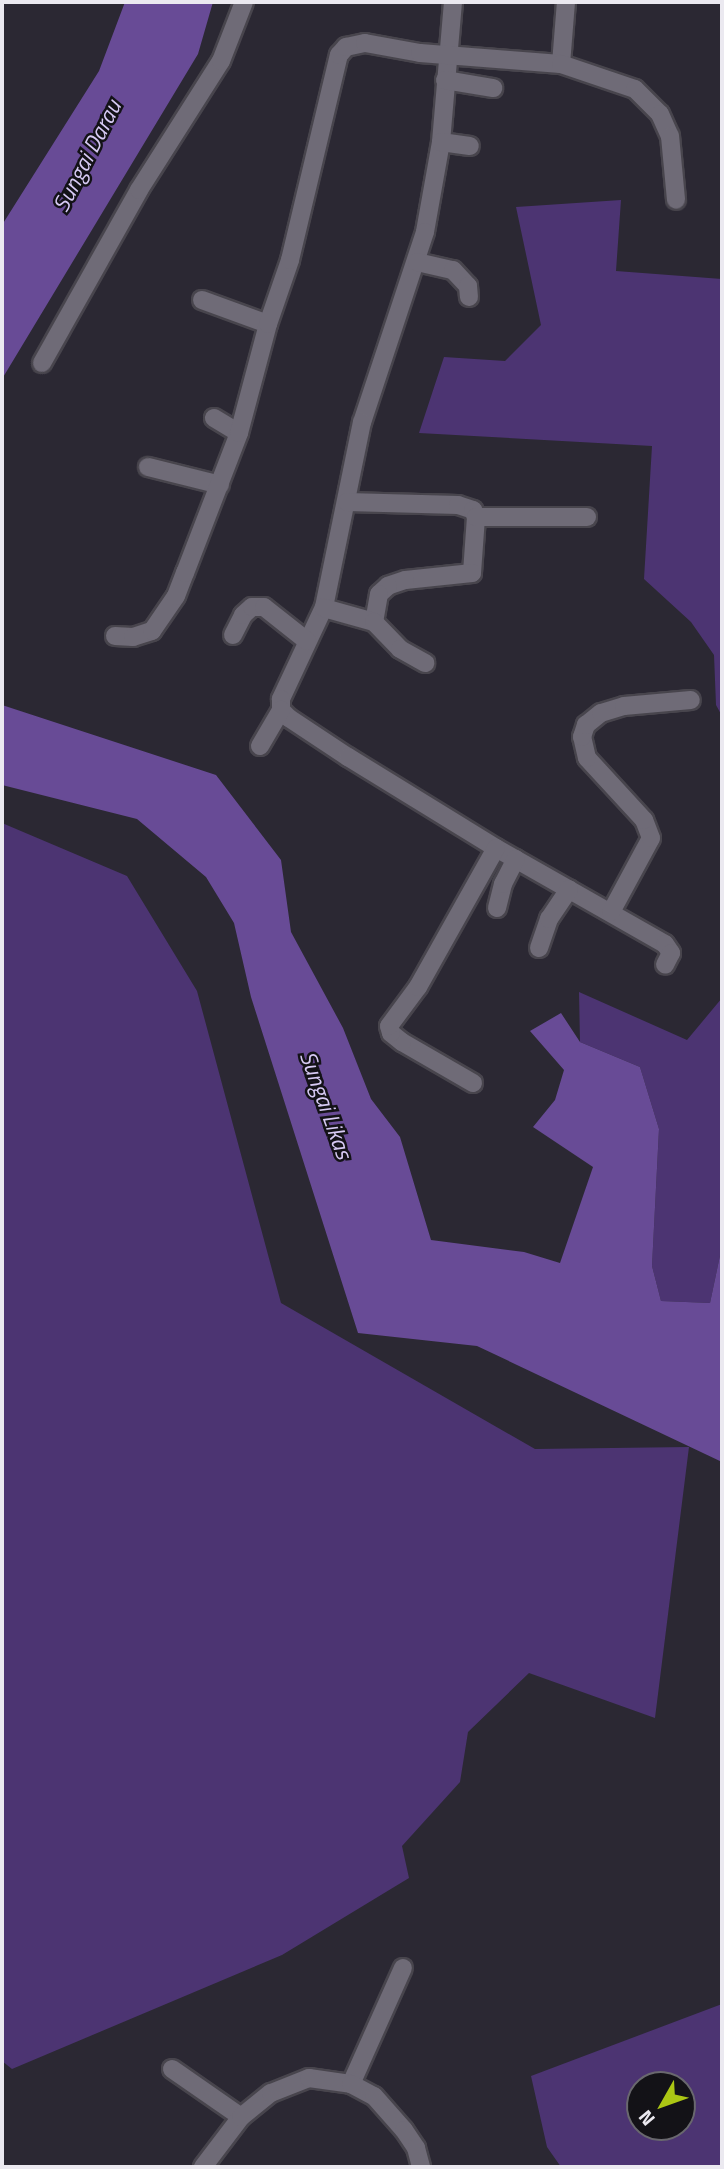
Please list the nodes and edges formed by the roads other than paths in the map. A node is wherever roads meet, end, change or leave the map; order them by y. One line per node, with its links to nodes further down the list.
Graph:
1 (244, 2): 15 (street)
2 (453, 2): 4 (street)
3 (566, 2): 5 (street)
4 (448, 53): 5 (street); 6 (street); 14 (street)
5 (561, 64): 10 (street)
6 (445, 80): 7 (street); 8 (street)
7 (493, 88)
8 (440, 142): 9 (street); 11 (street)
9 (470, 146)
10 (676, 200)
11 (417, 262): 12 (street); 20 (street)
12 (468, 297)
13 (202, 300): 14 (street)
14 (268, 324): 17 (street)
15 (43, 363)
16 (214, 418): 17 (street)
17 (239, 433): 19 (street)
18 (148, 467): 19 (street)
19 (219, 485): 25 (street)
20 (347, 502): 21 (street); 23 (street)
21 (476, 517): 22 (street); 24 (street)
22 (587, 517)
23 (324, 608): 24 (street); 27 (street)
24 (374, 622): 28 (street)
25 (115, 635)
26 (233, 635): 27 (street)
27 (307, 641): 30 (street)
28 (425, 663)
29 (691, 700): 36 (street)
30 (281, 709): 31 (street); 32 (street)
31 (260, 746)
32 (496, 848): 33 (street); 39 (street)
33 (516, 859): 34 (street); 35 (street)
34 (569, 890): 36 (street); 37 (street)
35 (497, 908)
36 (611, 912): 38 (street)
37 (539, 948)
38 (665, 965)
39 (472, 1083)
40 (403, 1968): 42 (street)
41 (172, 2069): 43 (street)
42 (351, 2084): 43 (street); 45 (street)
43 (241, 2117): 44 (street)
44 (203, 2167)
45 (421, 2167)

